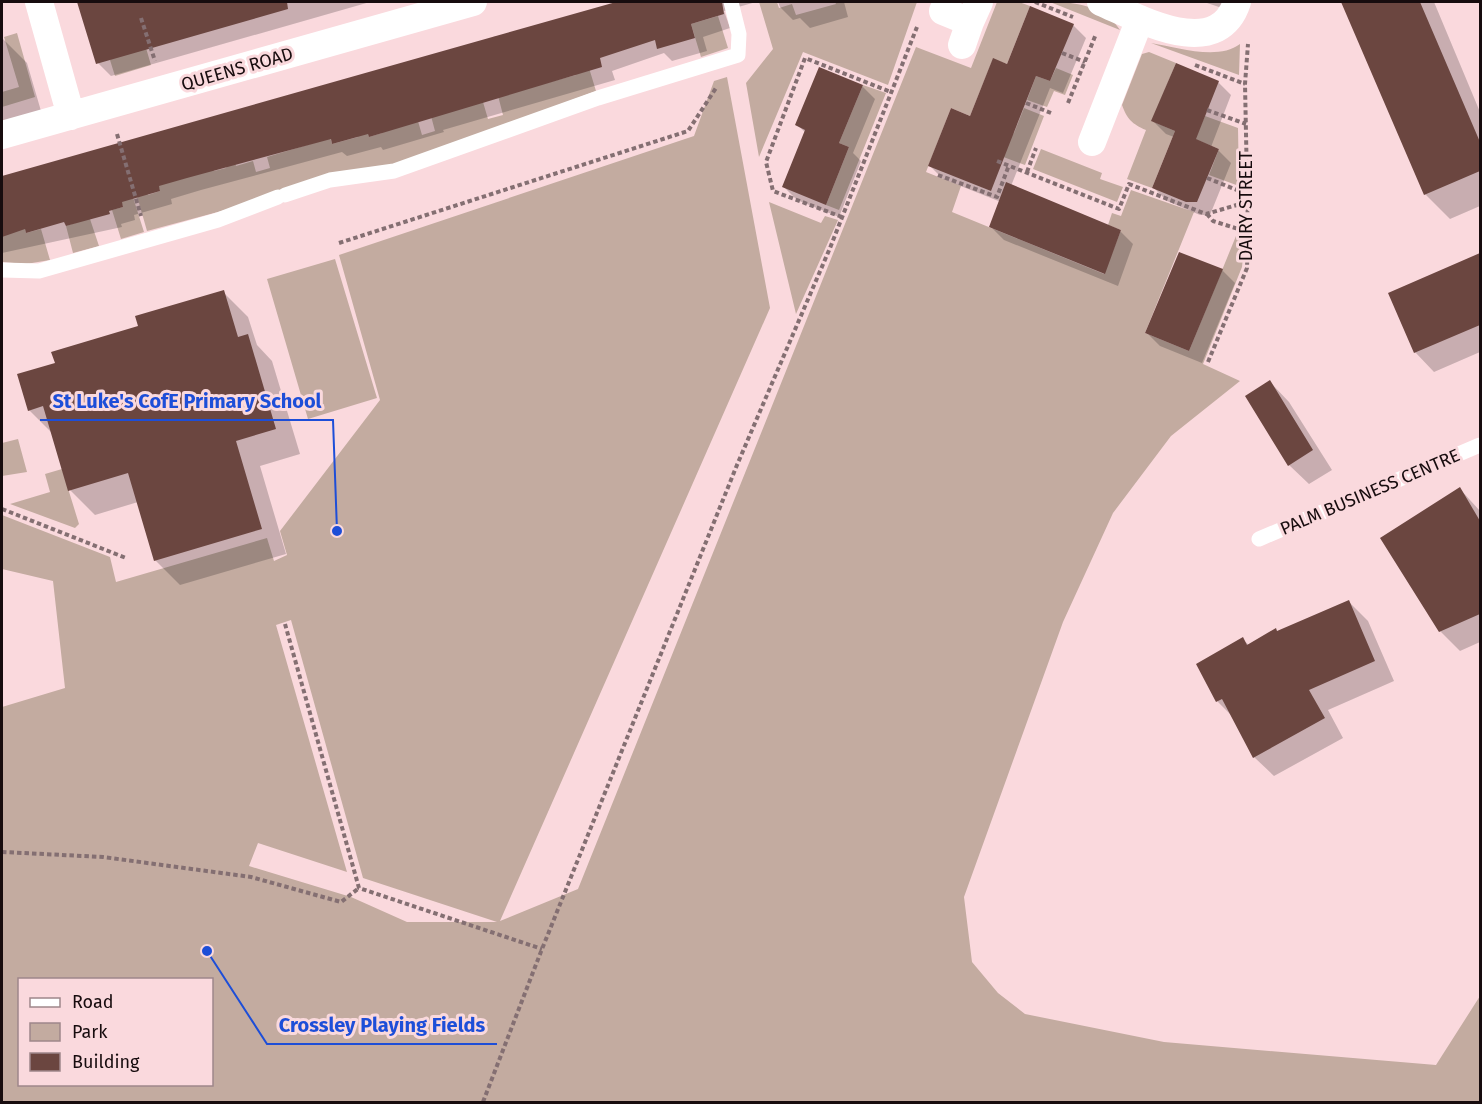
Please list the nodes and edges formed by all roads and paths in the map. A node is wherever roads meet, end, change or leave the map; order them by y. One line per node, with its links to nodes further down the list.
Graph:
1 (39, 2): 20 (street)
2 (473, 2): 20 (street, QUEENS ROAD)
3 (731, 2): 12 (lane)
4 (1237, 2): 8 (street)
5 (1100, 15): 8 (street); 13 (path)
6 (931, 16): 9 (street); 15 (path)
7 (141, 18): 14 (path)
8 (1140, 19): 24 (street)
9 (970, 23)
10 (1248, 43): 21 (path, DAIRY STREET)
11 (1062, 53): 13 (path)
12 (738, 55): 36 (lane); 37 (path)
13 (1085, 62): 17 (path)
14 (158, 71)
15 (891, 92): 34 (path); 34 (path)
16 (1026, 103): 19 (path)
17 (1068, 103)
18 (1207, 110): 21 (path)
19 (1051, 114)
20 (71, 116): 23 (street, QUEENS ROAD)
21 (1246, 124): 31 (path, DAIRY STREET)
22 (116, 127): 36 (path)
23 (2, 135)
24 (1092, 142)
25 (1036, 148): 28 (path)
26 (997, 161): 27 (path)
27 (1009, 165): 28 (path); 29 (path)
28 (1027, 172): 33 (path)
29 (938, 175)
30 (1207, 178): 31 (path)
31 (1247, 194): 32 (path, DAIRY STREET)
32 (1247, 202): 33 (path); 35 (path, DAIRY STREET)
33 (1206, 214): 35 (path)
34 (842, 218): 47 (path)
35 (1248, 232): 39 (path, DAIRY STREET)
36 (148, 240): 38 (lane)
37 (339, 243)
38 (2, 270)
39 (1208, 362)
40 (1480, 445): 42 (lane, PALM BUSINESS CENTRE)
41 (2, 509): 43 (path)
42 (1259, 539)
43 (126, 558)
44 (285, 624): 46 (path)
45 (2, 852): 46 (path)
46 (359, 888): 47 (path)
47 (542, 949): 48 (path)
48 (483, 1102)

